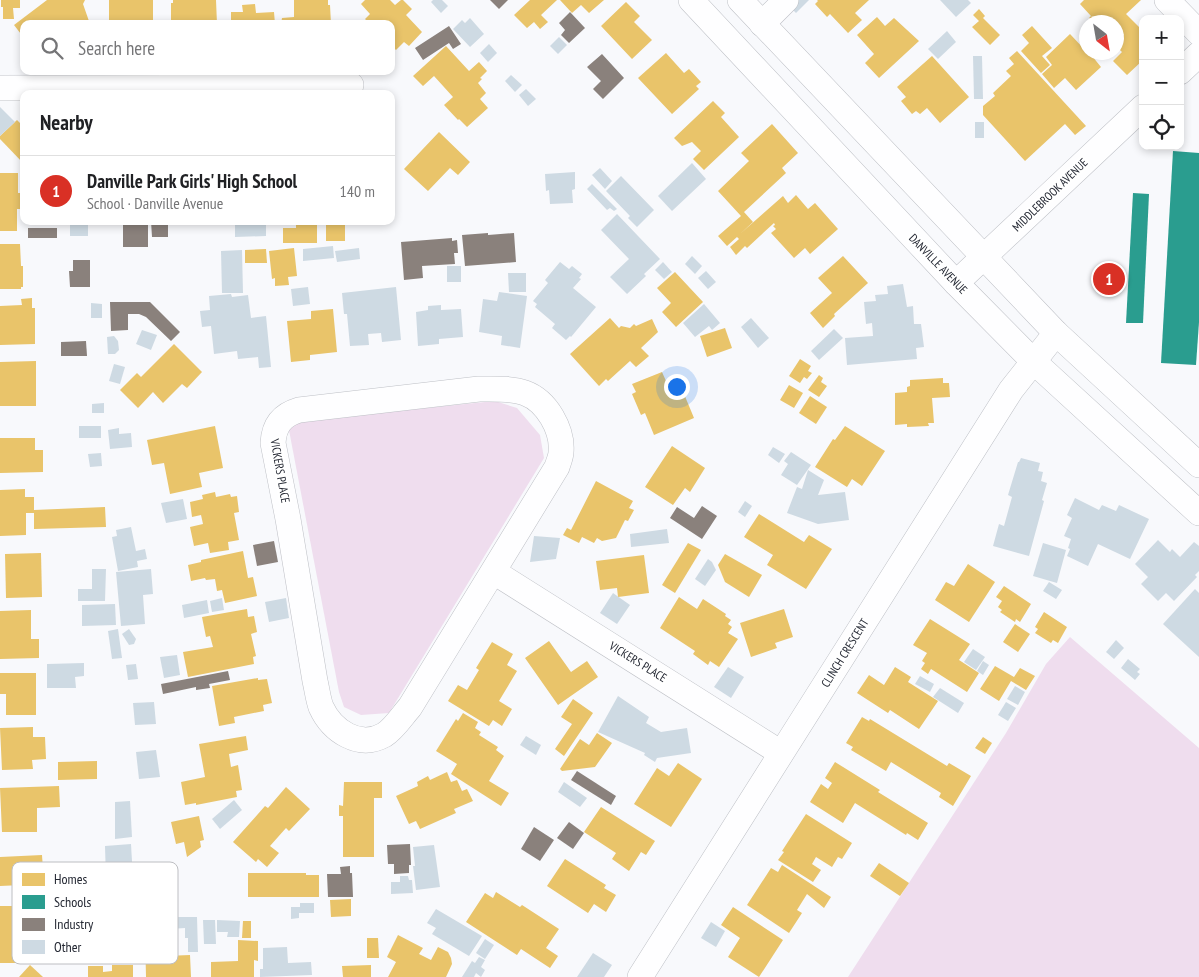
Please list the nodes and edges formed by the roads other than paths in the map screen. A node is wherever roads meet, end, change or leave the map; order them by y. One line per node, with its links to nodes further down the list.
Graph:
1 (691, 0): 13 (street, DANVILLE AVENUE)
2 (740, 0): 5 (street)
3 (786, 0): 5 (street)
4 (1167, 0): 6 (street)
5 (762, 24): 12 (street)
6 (1199, 33)
7 (1199, 54): 8 (street)
8 (1184, 68)
9 (351, 85): 10 (street)
10 (0, 88)
11 (1139, 111): 12 (street, MIDDLEBROOK AVENUE)
12 (983, 258): 13 (street, MIDDLEBROOK AVENUE); 14 (street)
13 (956, 283): 15 (street, DANVILLE AVENUE)
14 (1056, 333): 15 (street, CLINCH CRESCENT); 16 (street)
15 (1034, 361): 17 (street, DANVILLE AVENUE); 19 (street, CLINCH CRESCENT)
16 (1199, 464)
17 (1199, 513)
18 (494, 572): 18 (street, VICKERS PLACE); 19 (street, VICKERS PLACE)
19 (782, 752): 20 (street, CLINCH CRESCENT)
20 (640, 977)

